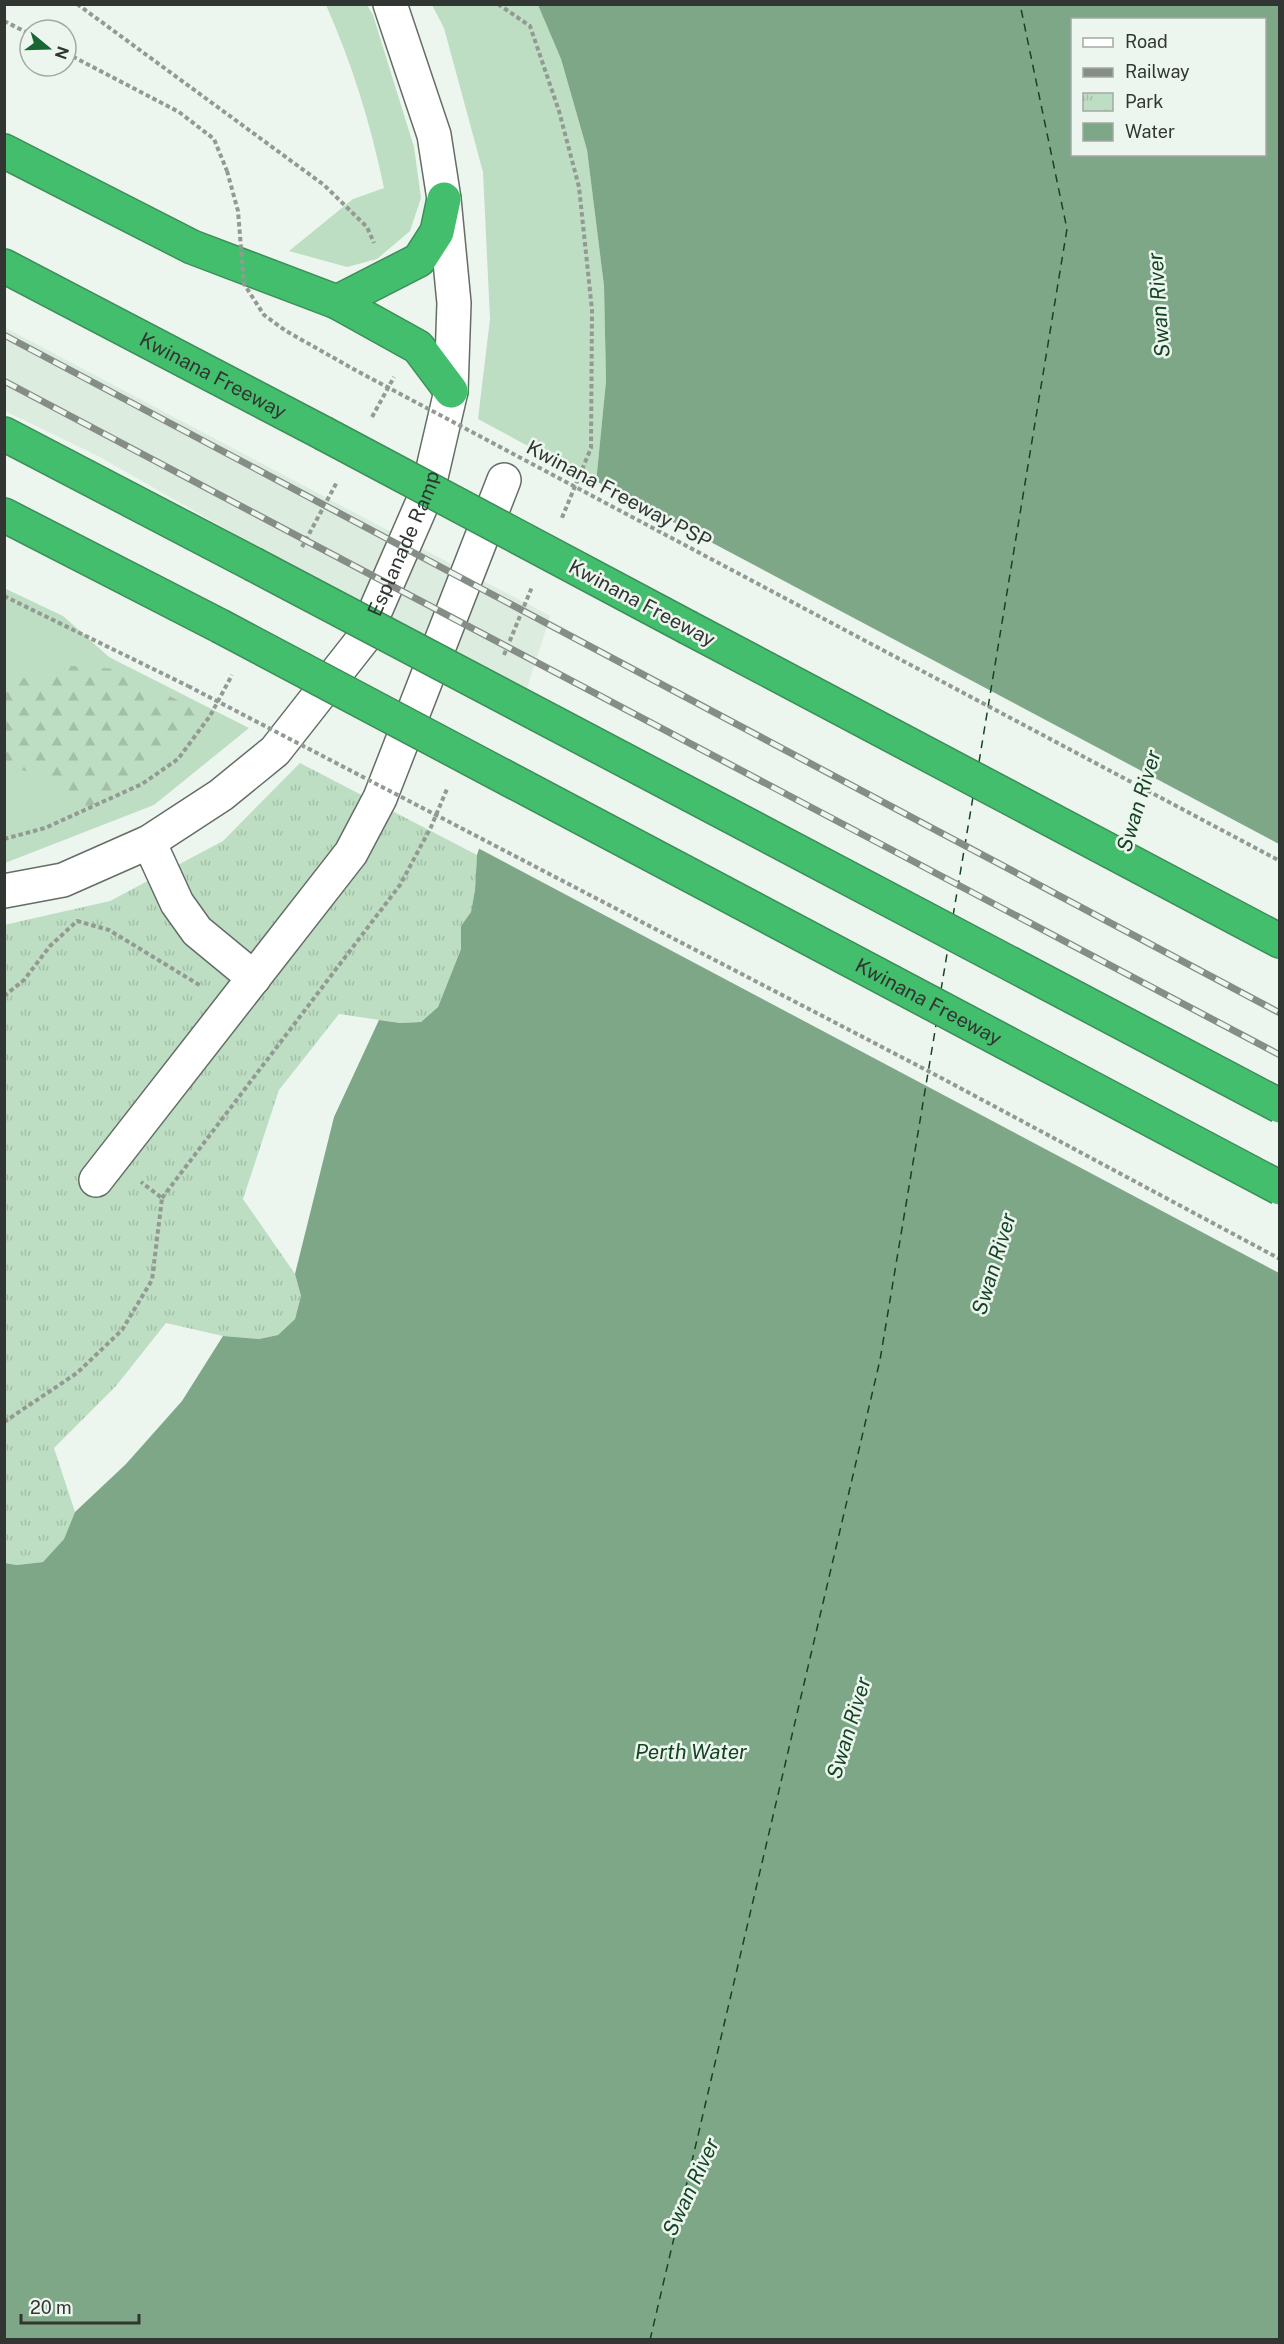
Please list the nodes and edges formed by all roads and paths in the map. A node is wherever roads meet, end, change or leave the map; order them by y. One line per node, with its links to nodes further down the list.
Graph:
1 (77, 4): 8 (path)
2 (390, 4): 7 (street, Esplanade Ramp)
3 (4, 21): 4 (path)
4 (18, 28)
5 (78, 59): 17 (path, Kwinana Freeway PSP, bridge)
6 (4, 151): 10 (highway)
7 (444, 199): 10 (highway); 11 (street, Esplanade Ramp)
8 (367, 227)
9 (4, 266): 19 (highway, Kwinana Freeway, bridge)
10 (337, 302): 11 (highway)
11 (451, 391): 16 (street, Esplanade Ramp)
12 (4, 434): 23 (highway, bridge)
13 (504, 480): 20 (street)
14 (4, 515): 25 (highway, Kwinana Freeway, bridge)
15 (4, 596): 26 (path, bridge)
16 (148, 842): 18 (street, Esplanade Ramp); 20 (street)
17 (1280, 861)
18 (4, 891)
19 (1280, 941)
20 (254, 978): 22 (street)
21 (4, 996): 22 (path)
22 (231, 1007): 24 (street)
23 (1280, 1106)
24 (103, 1170): 27 (path)
25 (1280, 1188)
26 (1280, 1259)
27 (4, 1422)

